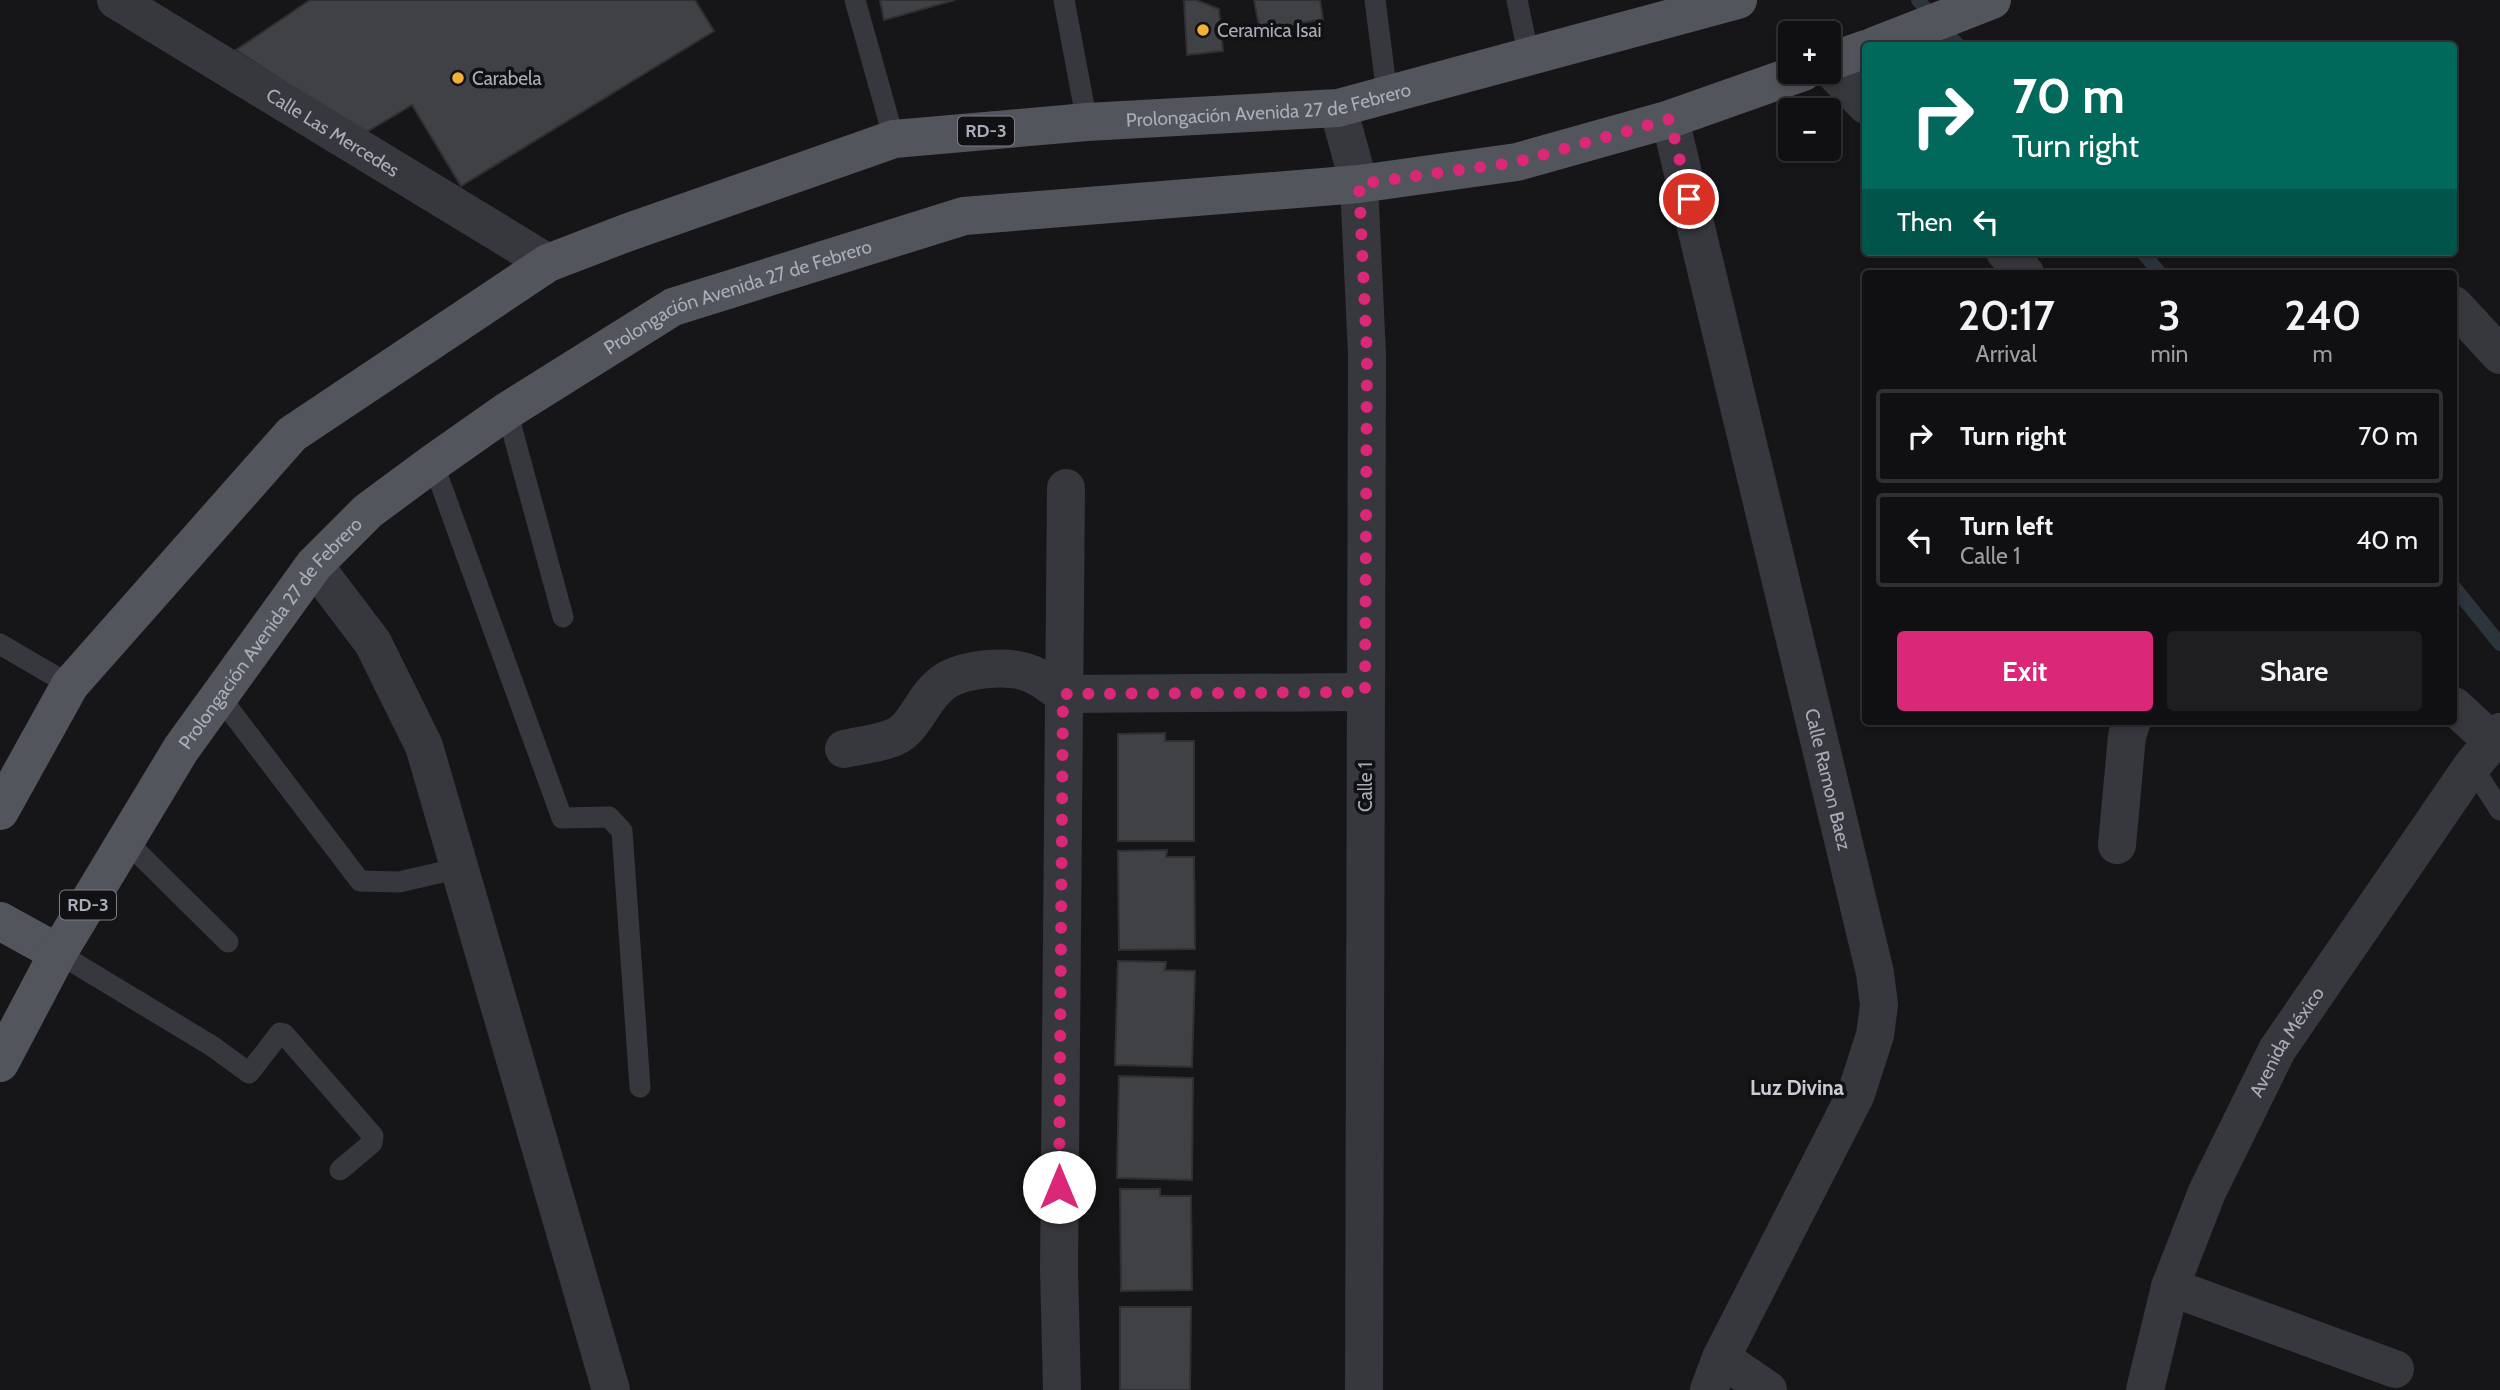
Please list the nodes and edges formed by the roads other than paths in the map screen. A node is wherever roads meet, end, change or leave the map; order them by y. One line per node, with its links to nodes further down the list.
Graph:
1 (855, 0): 19 (lane)
2 (1064, 0): 18 (lane)
3 (1375, 0): 14 (lane)
4 (1517, 0): 10 (lane)
5 (1738, 0): 10 (main road, Prolongación Avenida 27 de Febrero / RD-3)
6 (1992, 0): 8 (main road)
7 (120, 1): 22 (street, Calle Las Mercedes)
8 (1884, 42)
9 (1862, 51): 11 (main road)
10 (1529, 57): 14 (main road, Prolongación Avenida 27 de Febrero / RD-3)
11 (1841, 60)
12 (1841, 78): 15 (street)
13 (1778, 81): 17 (main road, Prolongación Avenida 27 de Febrero / RD-3)
14 (1387, 94): 16 (main road, Prolongación Avenida 27 de Febrero / RD-3)
15 (1862, 101)
16 (1339, 107): 18 (main road, Prolongación Avenida 27 de Febrero / RD-3); 20 (street, Calle 1)
17 (1670, 119): 20 (main road, Prolongación Avenida 27 de Febrero / RD-3); 53 (street, Calle Ramon Baez)
18 (1087, 122): 19 (main road, Prolongación Avenida 27 de Febrero / RD-3)
19 (894, 139): 22 (main road, Prolongación Avenida 27 de Febrero / RD-3)
20 (1359, 184): 26 (main road, Prolongación Avenida 27 de Febrero / RD-3); 33 (street, Calle 1)
21 (2009, 256): 23 (street)
22 (548, 263): 32 (main road, Prolongación Avenida 27 de Febrero / RD-3)
23 (2022, 270)
24 (2457, 308): 25 (street)
25 (2500, 355)
26 (507, 411): 27 (main road, Prolongación Avenida 27 de Febrero / RD-3); 30 (lane)
27 (433, 463): 29 (main road, Prolongación Avenida 27 de Febrero / RD-3); 49 (lane)
28 (1066, 488): 34 (street)
29 (314, 565): 35 (main road, Prolongación Avenida 27 de Febrero / RD-3); 44 (street)
30 (563, 617)
31 (0, 644): 32 (lane)
32 (70, 685): 41 (main road, Prolongación Avenida 27 de Febrero / RD-3)
33 (1365, 692): 34 (street); 56 (street, Calle 1)
34 (1063, 694): 39 (street); 55 (street)
35 (220, 697): 42 (main road, Prolongación Avenida 27 de Febrero / RD-3); 44 (lane)
36 (2457, 710): 38 (street)
37 (2131, 725): 43 (street)
38 (2488, 747): 40 (lane); 51 (street, Avenida México)
39 (844, 749)
40 (2500, 810)
41 (0, 811)
42 (126, 841): 46 (lane); 47 (main road, Prolongación Avenida 27 de Febrero / RD-3)
43 (2117, 845)
44 (460, 868): 54 (street)
45 (0, 921): 47 (main road)
46 (228, 942)
47 (58, 953): 48 (main road, Prolongación Avenida 27 de Febrero / RD-3); 50 (lane)
48 (0, 1063)
49 (640, 1087)
50 (341, 1170)
51 (2170, 1287): 52 (street); 58 (street, Avenida México)
52 (2395, 1369)
53 (1715, 1374): 57 (street, Calle Ramon Baez)
54 (611, 1390)
55 (1062, 1390)
56 (1364, 1390)
57 (1768, 1390)
58 (2145, 1390)

